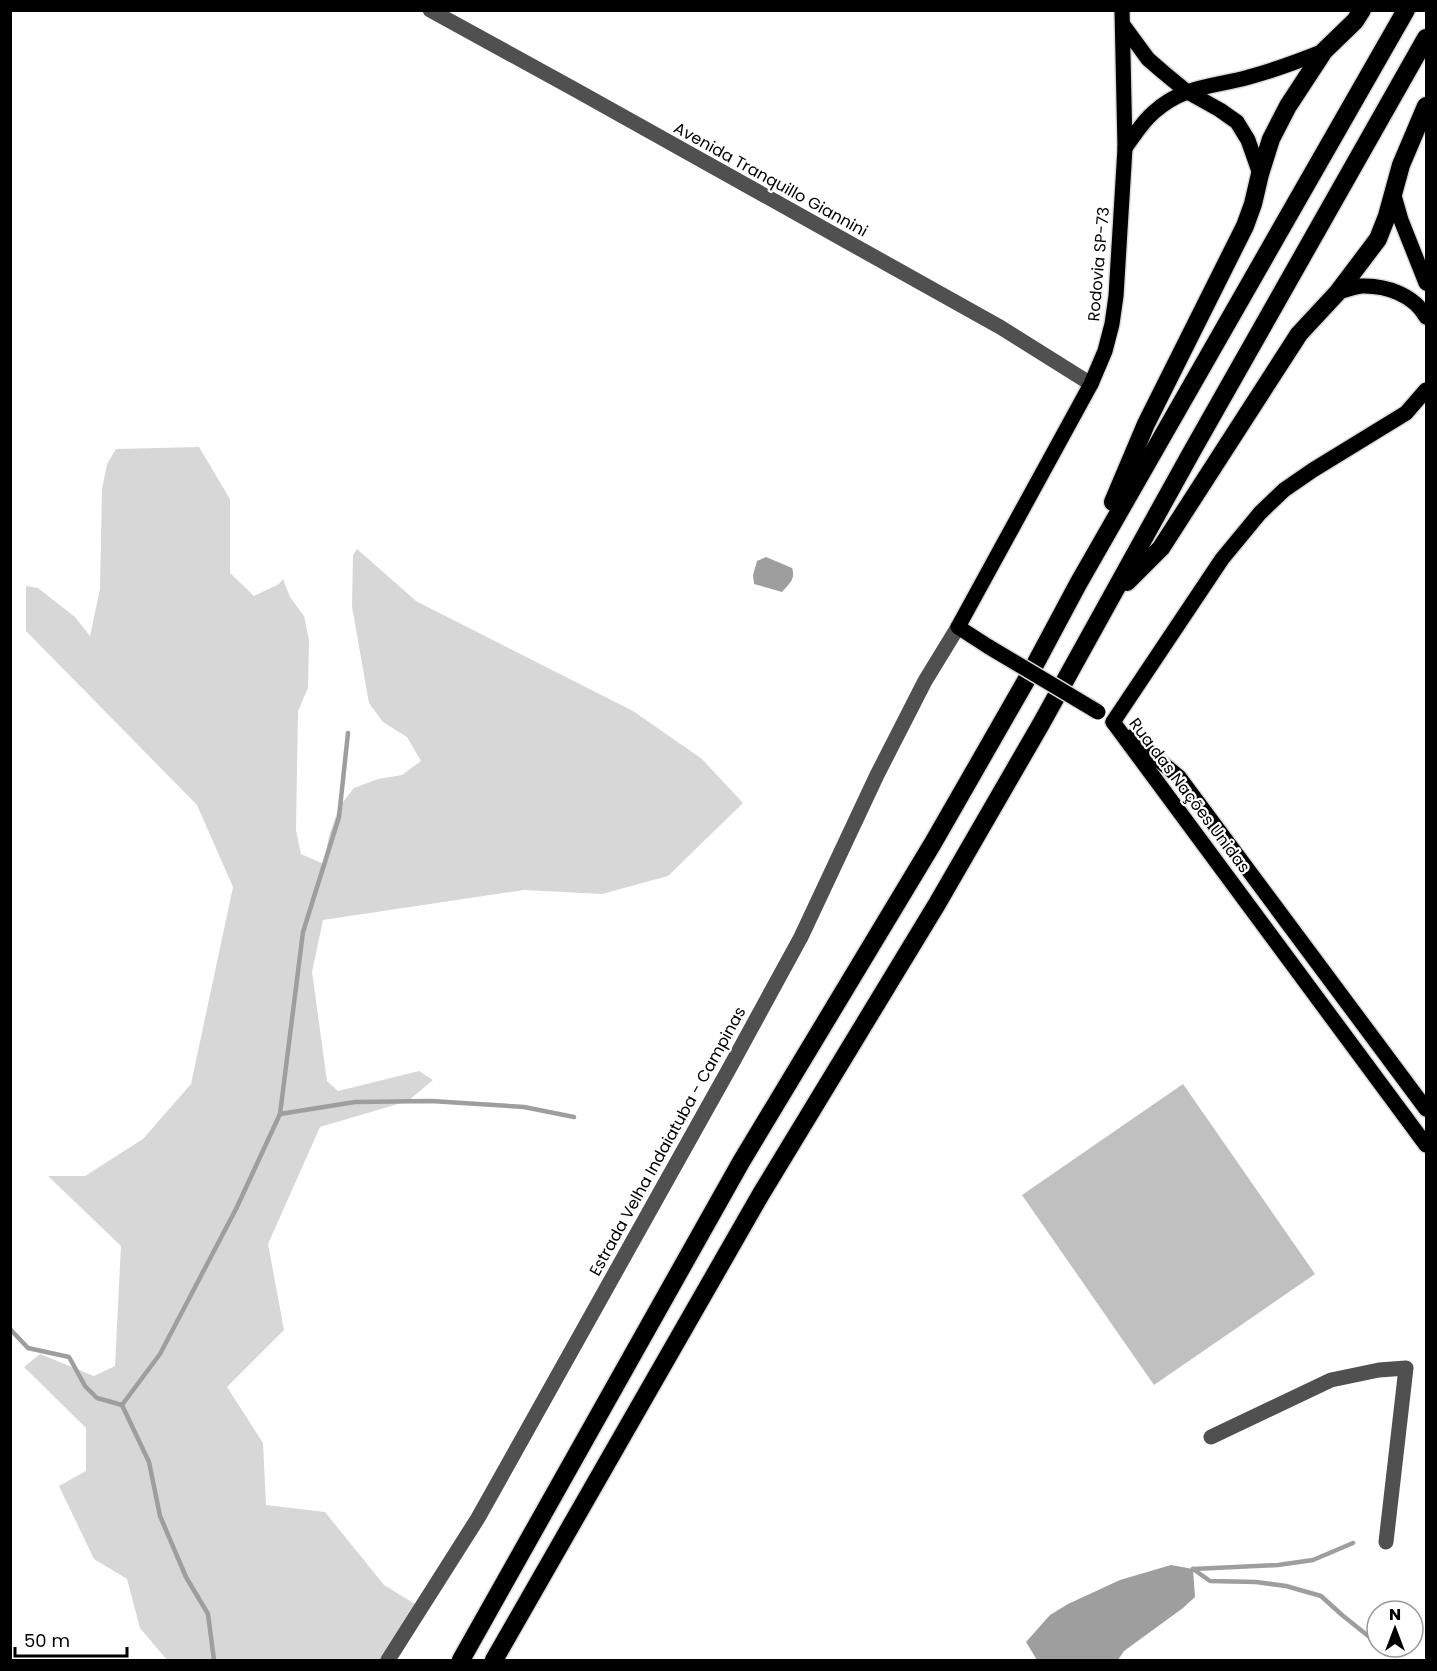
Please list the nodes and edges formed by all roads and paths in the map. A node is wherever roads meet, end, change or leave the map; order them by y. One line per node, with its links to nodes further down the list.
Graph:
1 (430, 10): 15 (street, Avenida Tranquillo Giannini)
2 (1362, 10): 6 (highway)
3 (1406, 10): 17 (highway)
4 (1123, 18): 7 (main road); 9 (main road, Rodovia SP-73)
5 (1426, 38): 18 (highway)
6 (1324, 51): 7 (main road); 10 (highway)
7 (1186, 91): 9 (main road); 10 (main road)
8 (1426, 106): 11 (highway)
9 (1125, 148): 15 (main road, Rodovia SP-73)
10 (1260, 174): 17 (highway)
11 (1393, 192): 12 (main road); 13 (highway)
12 (1426, 283)
13 (1338, 292): 14 (main road); 18 (highway)
14 (1426, 317)
15 (1091, 384): 19 (main road, Rodovia SP-73)
16 (1426, 390): 20 (main road)
17 (1078, 584): 26 (highway)
18 (1110, 599): 27 (highway)
19 (958, 627): 20 (main road, bridge); 25 (street, Estrada Velha Indaiatuba - Campinas)
20 (1113, 722): 21 (main road, Rua das Nações Unidas); 22 (main road, Rua das Nações Unidas)
21 (1426, 1108)
22 (1426, 1145)
23 (1211, 1437): 24 (street)
24 (1386, 1542)
25 (388, 1660)
26 (461, 1660)
27 (494, 1660)

